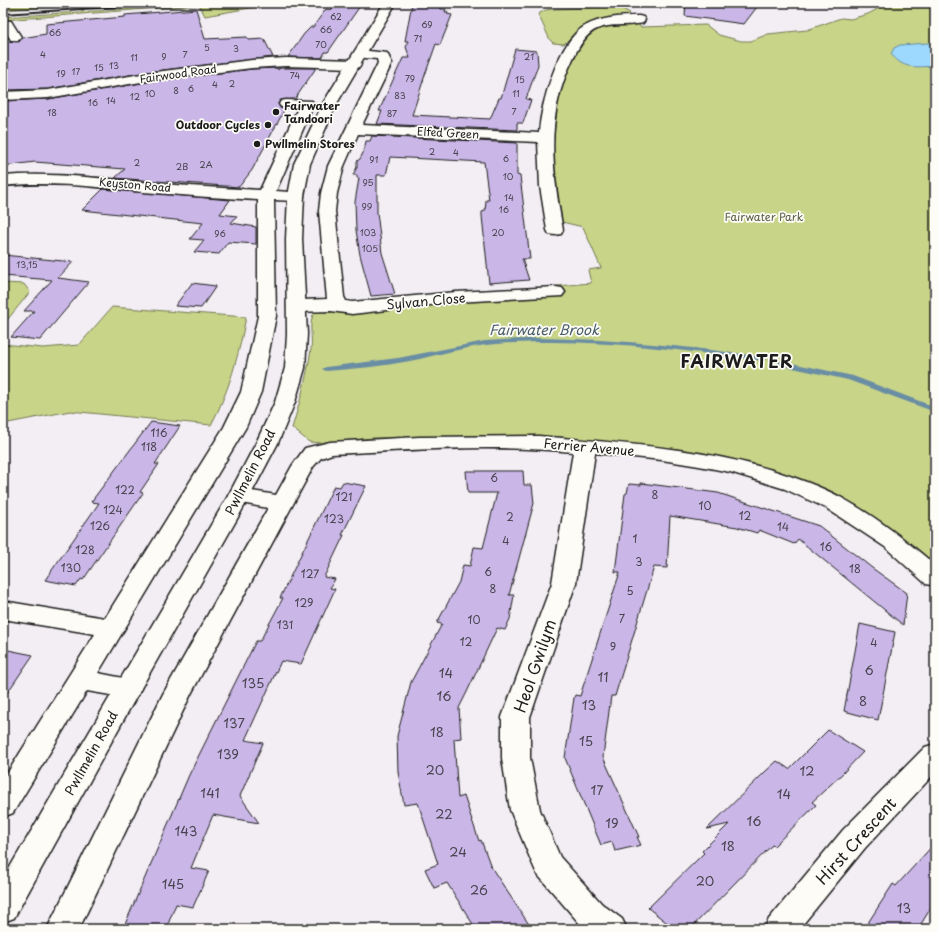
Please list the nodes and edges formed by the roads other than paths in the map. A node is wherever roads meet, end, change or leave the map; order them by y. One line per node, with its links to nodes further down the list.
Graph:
1 (390, 3): 5 (street, Pwllmelin Road)
2 (639, 20): 9 (street)
3 (3, 24): 4 (street)
4 (15, 36)
5 (357, 59): 6 (street, Fairwood Road); 8 (street); 12 (street, Pwllmelin Road)
6 (3, 96)
7 (286, 104): 11 (street)
8 (353, 128): 9 (street, Elfed Green); 15 (street)
9 (544, 138): 13 (street)
10 (3, 181): 11 (street, Keyston Road)
11 (266, 195): 12 (street, Keyston Road); 22 (street)
12 (296, 196): 16 (street, Pwllmelin Road)
13 (555, 230)
14 (556, 292): 15 (street, Sylvan Close)
15 (339, 305): 16 (street, Sylvan Close)
16 (296, 306): 18 (street, Pwllmelin Road)
17 (585, 447): 19 (street, Ferrier Avenue); 20 (street, Ferrier Avenue); 29 (street, Heol Gwilym)
18 (239, 496): 19 (street); 24 (street, Pwllmelin Road)
19 (283, 503): 28 (street)
20 (935, 578)
21 (3, 610): 22 (street)
22 (113, 628): 23 (street)
23 (80, 680): 24 (street); 26 (street)
24 (128, 688): 27 (street, Pwllmelin Road)
25 (935, 755): 30 (street, Hirst Crescent)
26 (3, 805)
27 (3, 908)
28 (63, 929)
29 (611, 929)
30 (780, 929)

